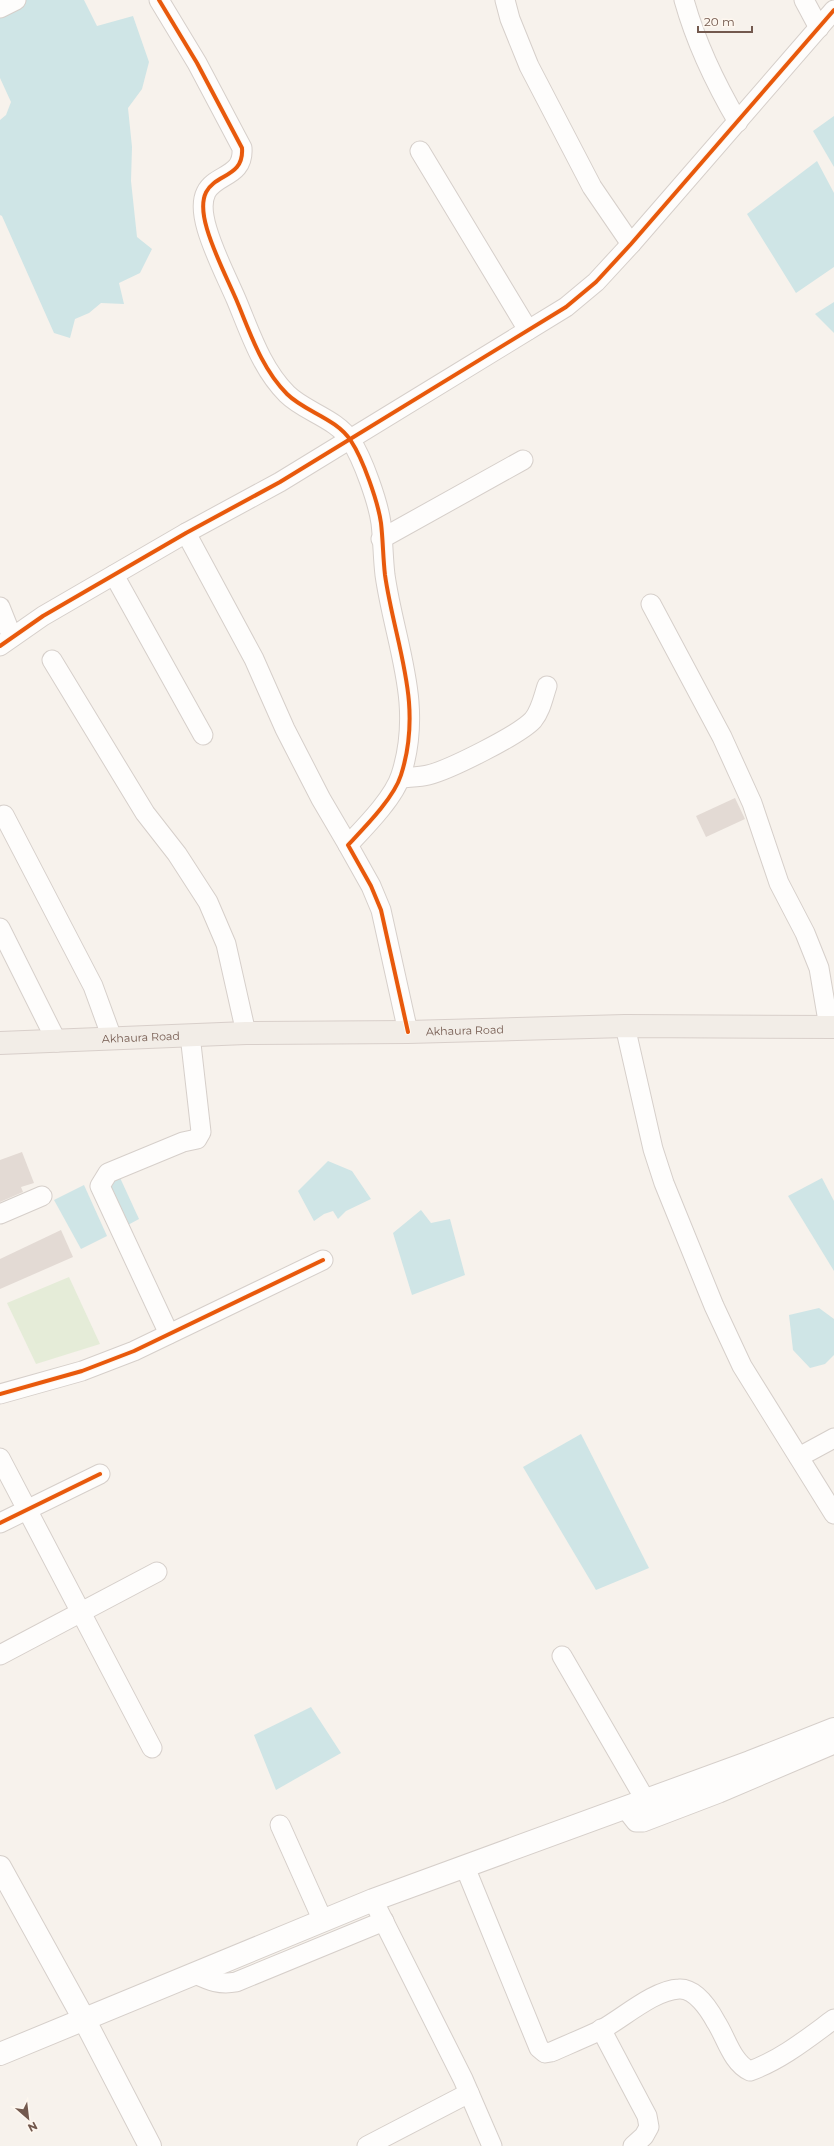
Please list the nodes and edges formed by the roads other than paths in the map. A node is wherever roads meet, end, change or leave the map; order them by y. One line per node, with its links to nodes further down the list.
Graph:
1 (16, 0): 6 (street)
2 (159, 0): 13 (street)
3 (505, 0): 11 (street)
4 (684, 0): 9 (street)
5 (804, 0): 8 (street)
6 (0, 8)
7 (834, 10): 8 (street)
8 (819, 28): 9 (street)
9 (738, 122): 11 (street)
10 (420, 151): 12 (street)
11 (631, 244): 12 (street)
12 (528, 330): 13 (street)
13 (351, 440): 15 (street); 16 (street)
14 (523, 460): 16 (street)
15 (186, 533): 17 (street); 26 (street)
16 (382, 539): 24 (street)
17 (114, 575): 20 (street); 23 (street)
18 (651, 604): 29 (street)
19 (0, 607): 20 (street)
20 (6, 642)
21 (52, 660): 31 (street)
22 (547, 686): 24 (street)
23 (203, 735)
24 (401, 778): 26 (street)
25 (4, 815): 33 (street)
26 (348, 845): 30 (street)
27 (0, 928): 34 (street)
28 (625, 1026): 29 (main road, Akhaura Road); 30 (main road, Akhaura Road); 42 (street)
29 (831, 1027)
30 (408, 1032): 31 (main road, Akhaura Road)
31 (246, 1033): 32 (main road, Akhaura Road)
32 (190, 1035): 33 (main road, Akhaura Road); 39 (street)
33 (112, 1038): 34 (main road, Akhaura Road)
34 (57, 1042): 35 (main road, Akhaura Road)
35 (0, 1043)
36 (42, 1196): 37 (street)
37 (0, 1214)
38 (323, 1260): 39 (street)
39 (169, 1334): 40 (street)
40 (0, 1394)
41 (834, 1438): 42 (street)
42 (799, 1457): 46 (street)
43 (0, 1458): 45 (street)
44 (100, 1474): 45 (street)
45 (26, 1510): 47 (street); 49 (street)
46 (834, 1514)
47 (0, 1523)
48 (157, 1572): 49 (street)
49 (80, 1612): 50 (street); 54 (street)
50 (0, 1655)
51 (562, 1656): 55 (street)
52 (834, 1729): 55 (street)
53 (834, 1744): 56 (street)
54 (152, 1748)
55 (646, 1801): 56 (street)
56 (625, 1808): 59 (street)
57 (280, 1825): 61 (street)
58 (0, 1867): 64 (street)
59 (464, 1867): 60 (street); 66 (street)
60 (373, 1900): 61 (street); 62 (street)
61 (324, 1921): 63 (street)
62 (384, 1921): 63 (street); 68 (street)
63 (195, 1974): 64 (street)
64 (84, 2019): 67 (street); 69 (street)
65 (834, 2019): 66 (street)
66 (601, 2029): 72 (street)
67 (0, 2054)
68 (469, 2092): 70 (street); 71 (street)
69 (150, 2146)
70 (367, 2146)
71 (492, 2146)
72 (633, 2146)

